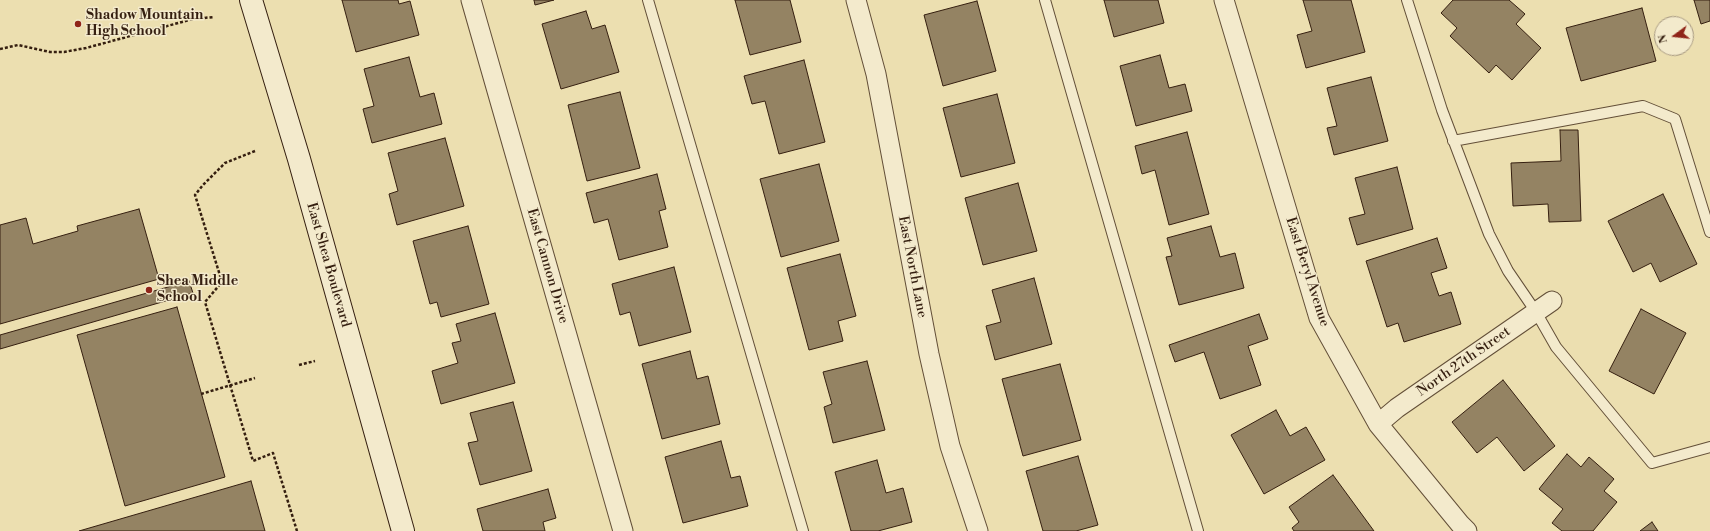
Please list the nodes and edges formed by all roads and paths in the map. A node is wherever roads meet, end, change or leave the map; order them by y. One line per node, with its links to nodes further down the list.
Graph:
1 (251, 0): 23 (street, East Shea Boulevard)
2 (471, 0): 24 (street, East Cannon Drive)
3 (648, 0): 25 (lane)
4 (856, 0): 26 (street, East North Lane)
5 (1045, 0): 27 (lane)
6 (1224, 0): 20 (street, East Beryl Avenue)
7 (1407, 0): 10 (lane)
8 (214, 17): 9 (path)
9 (0, 48)
10 (1453, 141): 12 (lane); 14 (lane)
11 (255, 151): 18 (path)
12 (1710, 232)
13 (1552, 301): 14 (street, North 27th Street)
14 (1536, 312): 20 (street, North 27th Street); 21 (lane)
15 (315, 361): 16 (path)
16 (299, 365)
17 (255, 378): 18 (path)
18 (230, 385): 19 (path); 22 (path)
19 (201, 394)
20 (1378, 424): 28 (street, East Beryl Avenue)
21 (1710, 447)
22 (297, 531)
23 (403, 531)
24 (623, 531)
25 (803, 531)
26 (978, 531)
27 (1198, 531)
28 (1467, 531)

